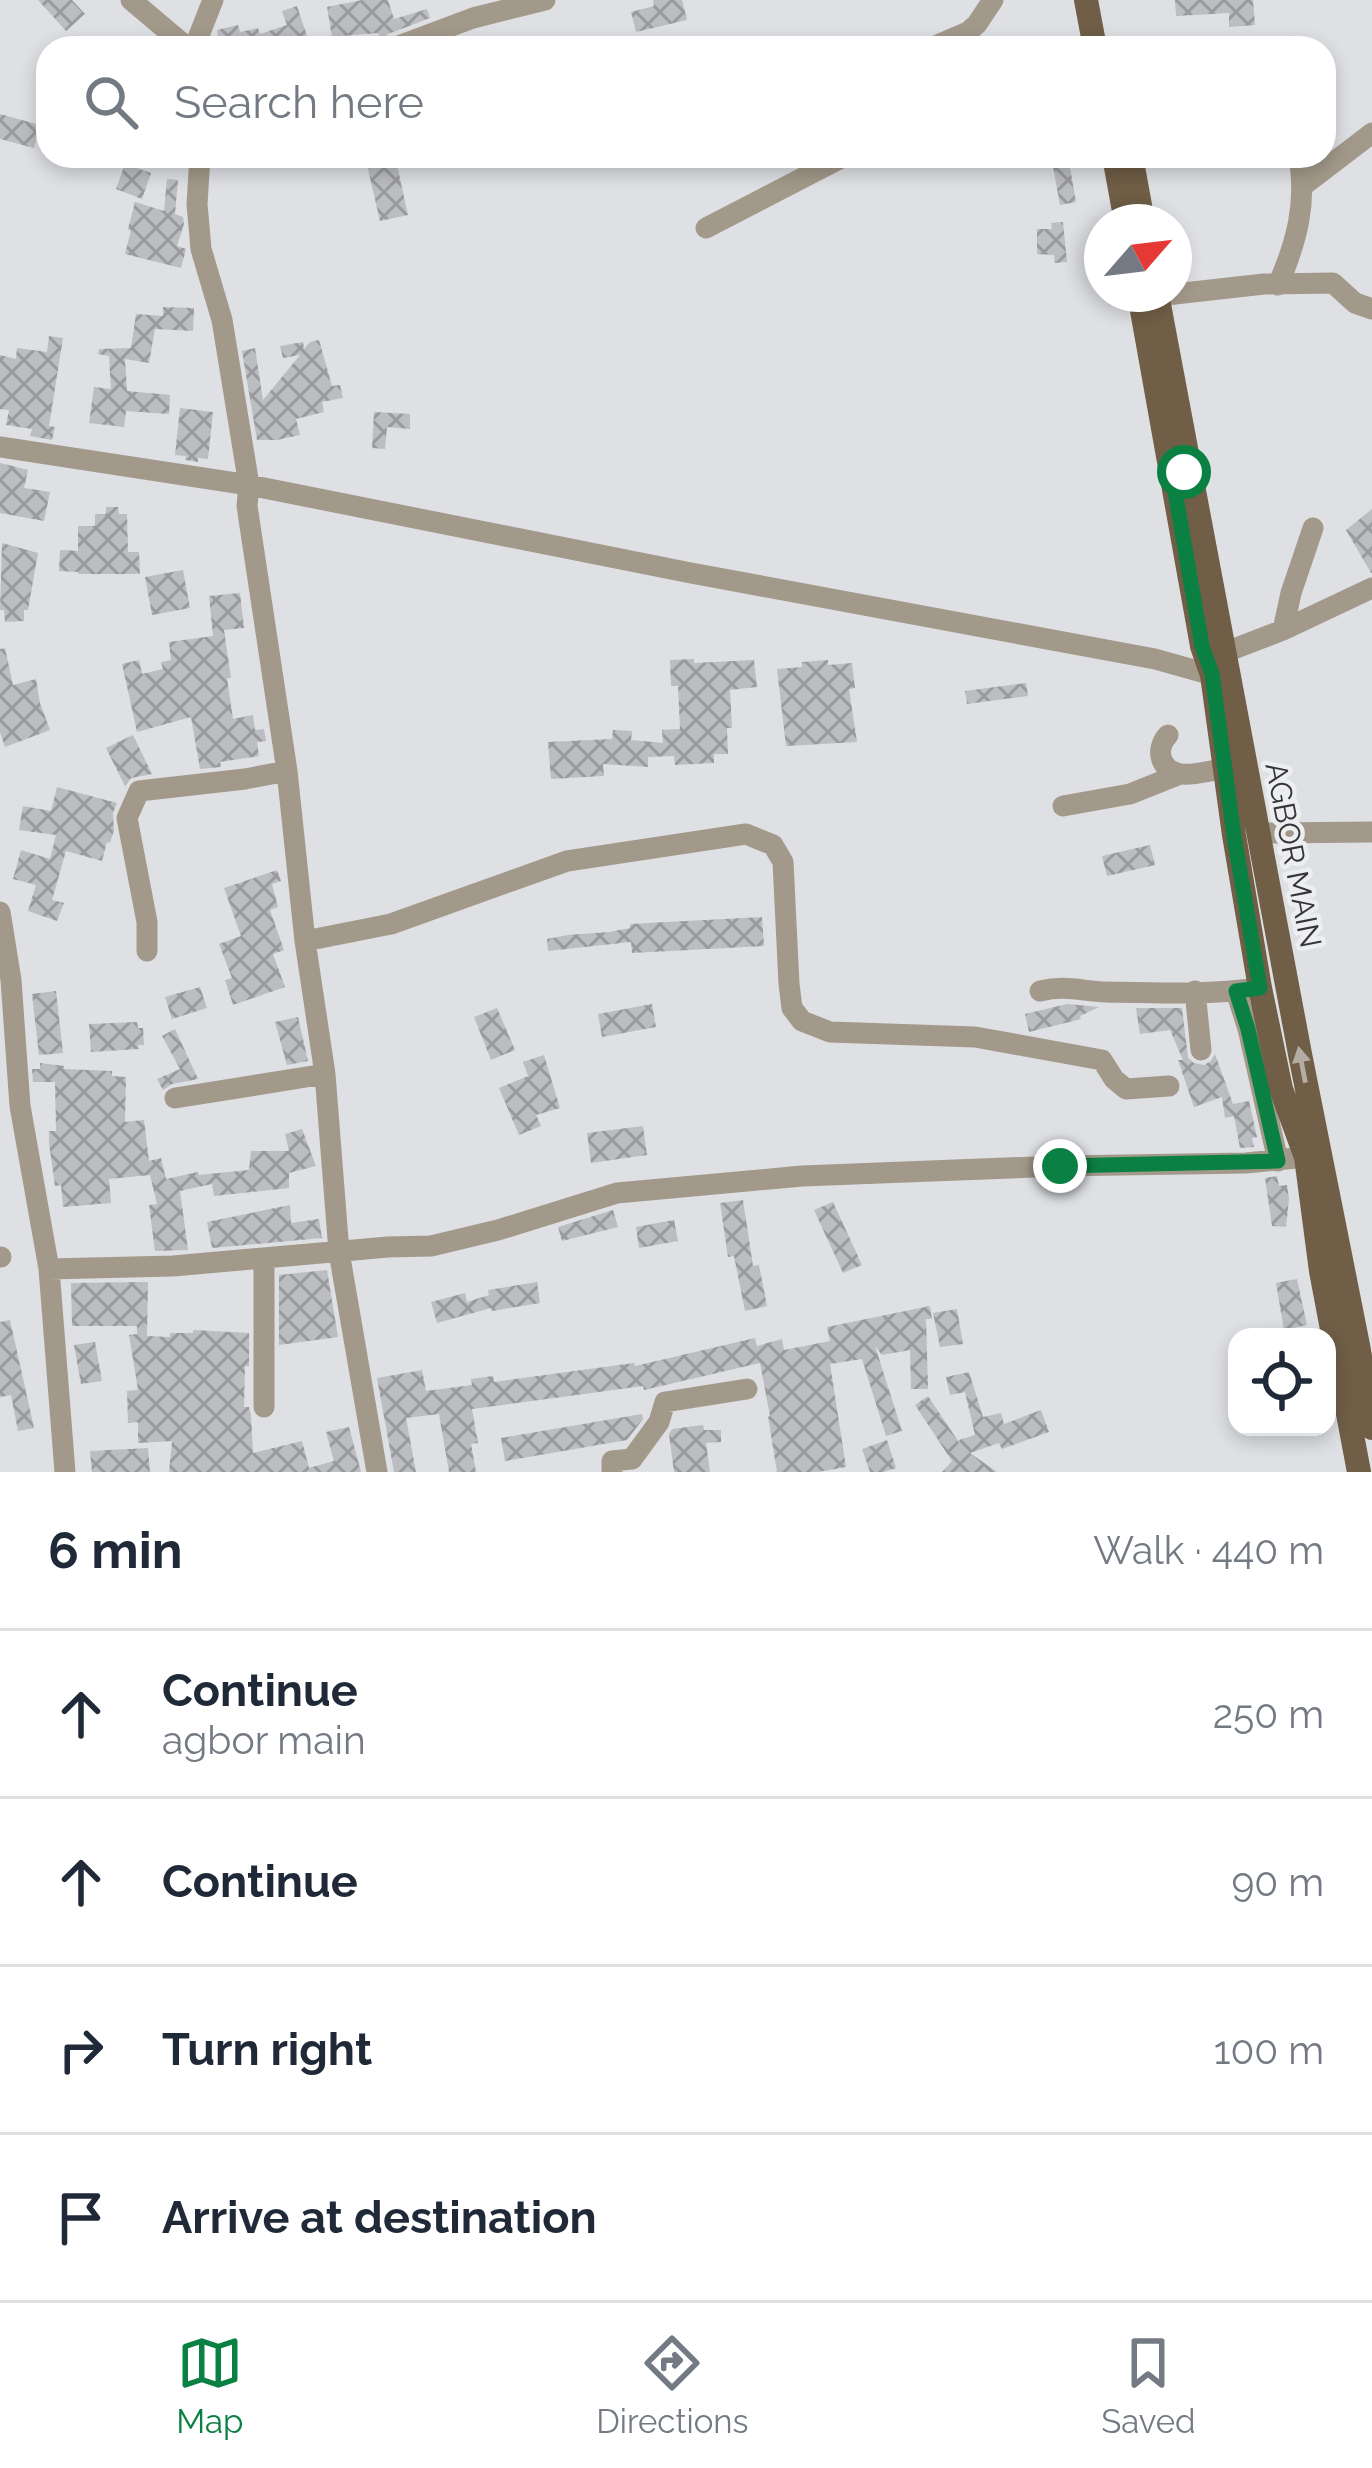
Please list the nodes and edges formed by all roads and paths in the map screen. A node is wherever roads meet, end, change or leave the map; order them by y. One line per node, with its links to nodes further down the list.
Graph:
1 (131, 0): 8 (street)
2 (213, 0): 9 (street)
3 (544, 0): 7 (street)
4 (993, 0): 11 (street)
5 (1085, 0): 12 (main road)
6 (1102, 0): 13 (main road)
7 (466, 9): 10 (street)
8 (178, 36)
9 (198, 36)
10 (415, 36)
11 (959, 36)
12 (1092, 36)
13 (1110, 36)
14 (1372, 133): 15 (street)
15 (1336, 161)
16 (199, 168): 32 (street)
17 (822, 168): 25 (street)
18 (1116, 168): 23 (main road)
19 (1133, 168): 24 (main road)
20 (1301, 168): 22 (street)
21 (1326, 168): 22 (street)
22 (1304, 185): 26 (street)
23 (1123, 204)
24 (1140, 204)
25 (706, 228)
26 (1278, 285): 27 (street); 28 (street)
27 (1192, 292)
28 (1372, 309)
29 (1154, 312): 31 (main road, AGBOR MAIN)
30 (0, 447): 32 (street)
31 (1181, 473): 36 (main road, AGBOR MAIN); 37 (main road, AGBOR MAIN)
32 (249, 485): 37 (street); 40 (street)
33 (1313, 528): 35 (street)
34 (1372, 588): 35 (street)
35 (1283, 630): 36 (street)
36 (1226, 652): 44 (main road, AGBOR MAIN)
37 (1212, 674): 39 (main road, AGBOR MAIN)
38 (1168, 735): 41 (street)
39 (1224, 769): 41 (street); 48 (main road, AGBOR MAIN)
40 (287, 771): 46 (street); 47 (street)
41 (1180, 774): 42 (street)
42 (1063, 806)
43 (1372, 832): 44 (street)
44 (1258, 833): 63 (main road, AGBOR MAIN, one-way to 44)
45 (0, 912): 55 (street)
46 (305, 941): 52 (street); 53 (street)
47 (147, 951)
48 (1248, 990): 50 (street); 56 (main road, AGBOR MAIN); 57 (street)
49 (1040, 991): 50 (street)
50 (1195, 991): 51 (street)
51 (1201, 1050)
52 (325, 1074): 54 (street); 58 (street)
53 (1169, 1085)
54 (175, 1098)
55 (10, 1107): 60 (street)
56 (1306, 1157): 57 (street); 67 (main road, AGBOR MAIN)
57 (1278, 1161): 58 (street)
58 (339, 1252): 59 (street); 65 (street)
59 (264, 1258): 60 (street); 62 (street)
60 (49, 1269): 64 (street)
61 (747, 1389): 66 (street)
62 (264, 1407)
63 (1372, 1428)
64 (65, 1472)
65 (377, 1472)
66 (612, 1472)
67 (1359, 1472)

